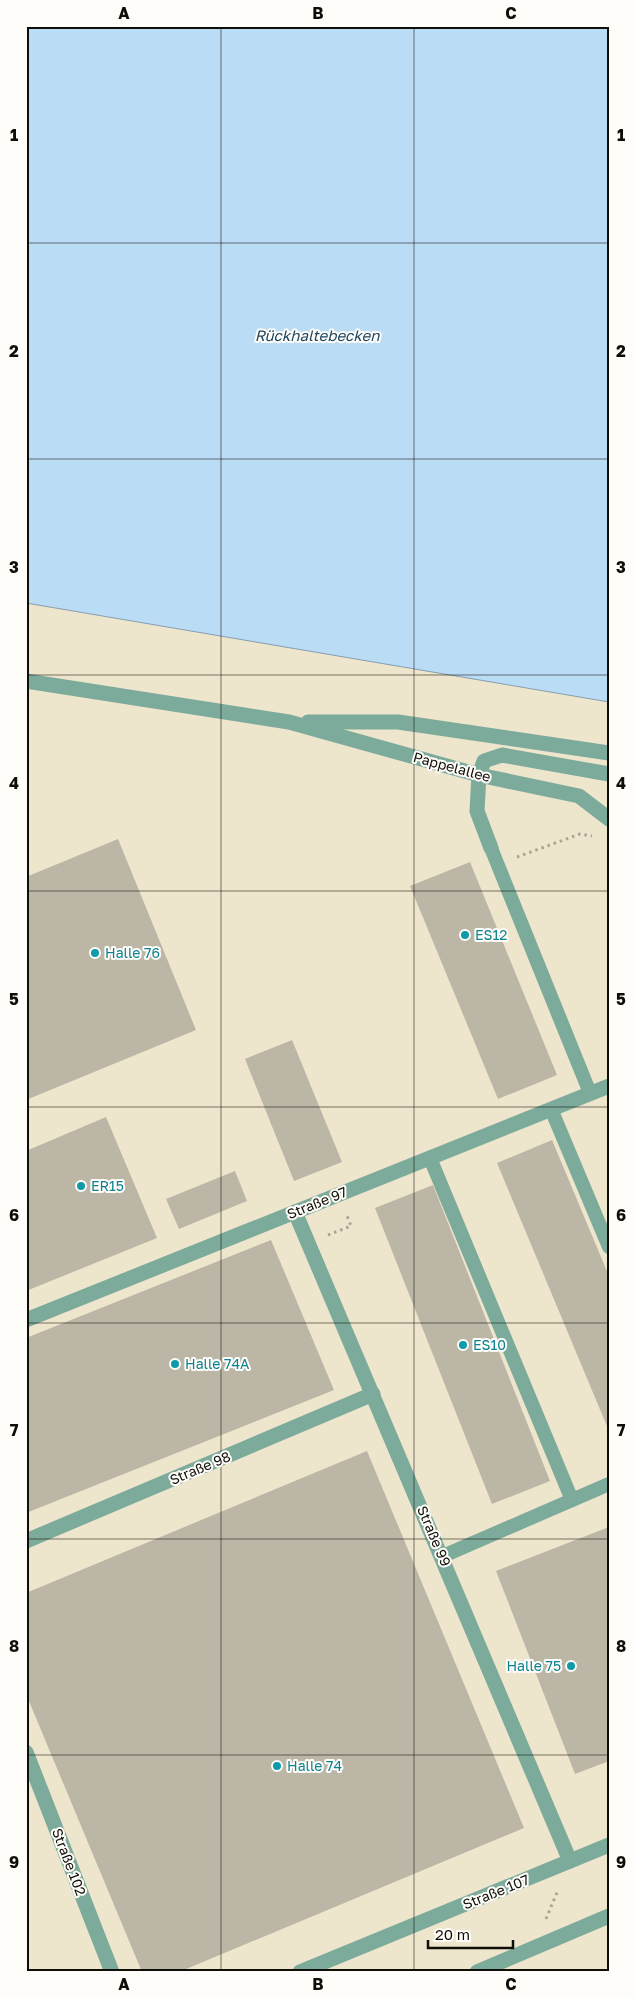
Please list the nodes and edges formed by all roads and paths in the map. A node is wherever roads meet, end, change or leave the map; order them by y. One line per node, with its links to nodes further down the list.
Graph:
1 (26, 681): 2 (street, Pappelallee)
2 (289, 722): 3 (street, Pappelallee); 5 (street, Pappelallee)
3 (609, 753)
4 (609, 774): 5 (street)
5 (479, 775): 6 (street, Pappelallee); 8 (street)
6 (609, 819)
7 (597, 836): 9 (path)
8 (492, 848): 9 (lane)
9 (498, 864): 11 (lane)
10 (609, 1086): 11 (street, Straße 97)
11 (590, 1093): 12 (street, Straße 97)
12 (551, 1109): 13 (street, Straße 97); 17 (lane)
13 (430, 1158): 14 (street, Straße 97); 21 (lane)
14 (339, 1194): 15 (street, Straße 97); 16 (path)
15 (295, 1212): 16 (street, Straße 99); 18 (street, Straße 97)
16 (308, 1242): 19 (street, Straße 99)
17 (609, 1247)
18 (26, 1320)
19 (373, 1394): 22 (street, Straße 98); 23 (street, Straße 99)
20 (609, 1484): 21 (lane)
21 (572, 1500): 23 (lane)
22 (26, 1541)
23 (442, 1556): 26 (street, Straße 99)
24 (26, 1752): 29 (street, Straße 102)
25 (609, 1845): 26 (street, Straße 107)
26 (570, 1861): 28 (path); 30 (street, Straße 107)
27 (609, 1916): 28 (street)
28 (534, 1947): 31 (street)
29 (112, 1972)
30 (300, 1972)
31 (477, 1972)

